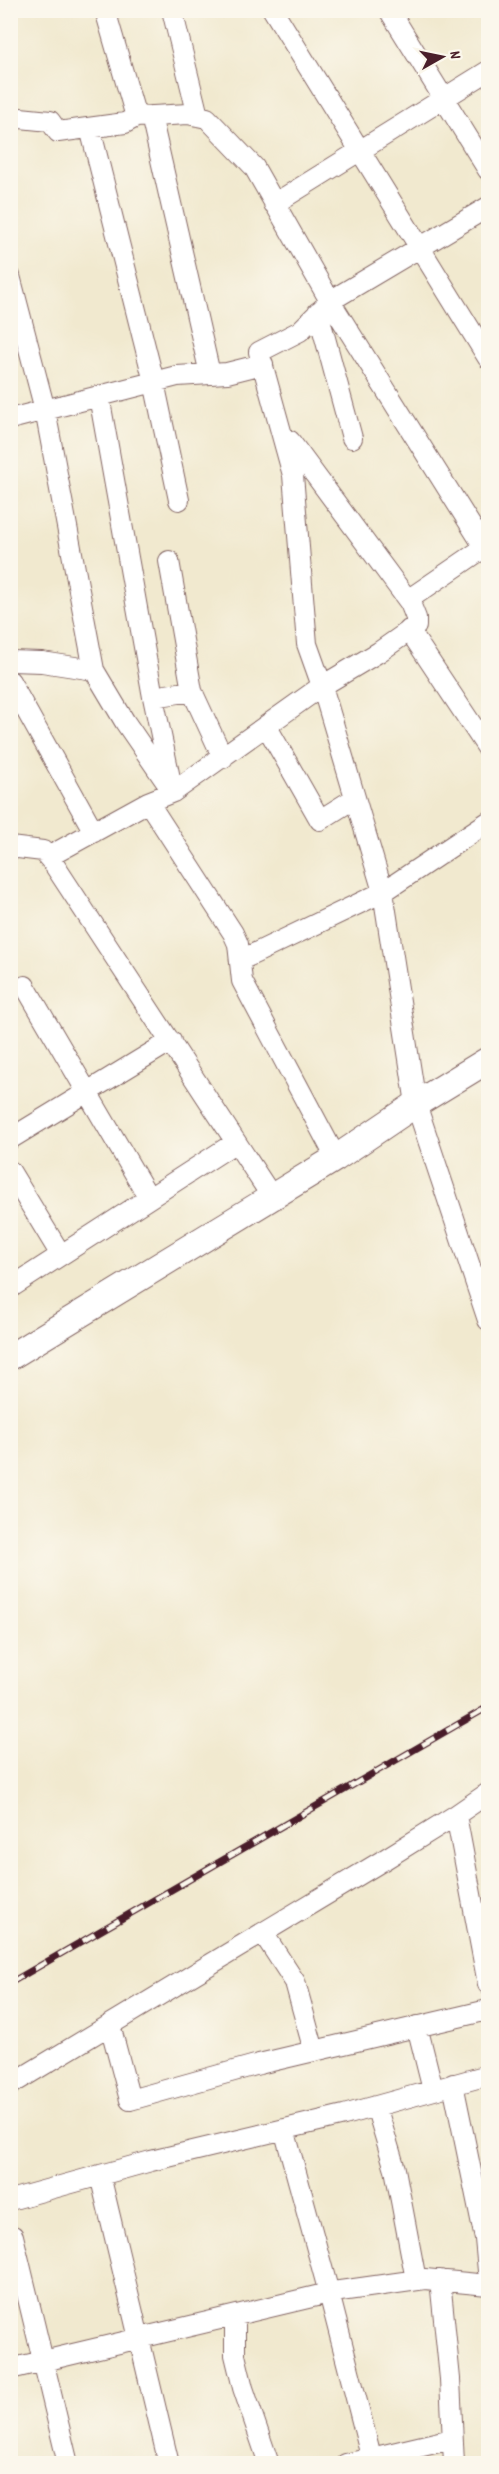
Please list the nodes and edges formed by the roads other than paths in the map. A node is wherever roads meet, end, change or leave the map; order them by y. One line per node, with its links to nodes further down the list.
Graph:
1 (105, 10): 9 (street)
2 (172, 10): 7 (street)
3 (273, 10): 11 (street)
4 (388, 10): 6 (street)
5 (489, 71): 6 (street)
6 (444, 99): 11 (street); 12 (street)
7 (198, 116): 9 (street); 13 (street)
8 (10, 117): 10 (street)
9 (143, 117): 10 (street); 20 (street)
10 (90, 128): 21 (street)
11 (360, 151): 13 (street); 15 (street)
12 (489, 170)
13 (274, 204): 17 (street)
14 (489, 207): 15 (street)
15 (420, 249): 17 (street); 18 (street)
16 (10, 276): 23 (street)
17 (324, 306): 19 (street); 26 (street); 28 (street)
18 (489, 358)
19 (263, 364): 20 (street); 25 (street)
20 (210, 374): 21 (street)
21 (154, 382): 22 (street); 27 (street)
22 (99, 396): 23 (street); 37 (street)
23 (45, 410): 24 (street); 33 (street)
24 (10, 419)
25 (282, 432): 30 (street); 35 (street)
26 (352, 438)
27 (179, 500)
28 (487, 549): 30 (street)
29 (169, 561): 36 (street)
30 (410, 603): 31 (street)
31 (409, 630): 35 (street); 39 (street)
32 (10, 661): 33 (street)
33 (94, 670): 41 (street)
34 (10, 681): 45 (street)
35 (322, 686): 38 (street); 42 (street)
36 (192, 691): 37 (street); 40 (street)
37 (153, 697): 41 (street)
38 (267, 727): 40 (street); 42 (street)
39 (489, 749)
40 (223, 758): 41 (street)
41 (173, 792): 43 (street)
42 (355, 798): 48 (street)
43 (148, 802): 45 (street); 49 (street)
44 (489, 822): 48 (street)
45 (94, 832): 47 (street)
46 (10, 847): 47 (street)
47 (48, 857): 51 (street)
48 (383, 892): 49 (street); 54 (street)
49 (241, 960): 57 (street)
50 (25, 986): 53 (street)
51 (171, 1041): 53 (street); 56 (street)
52 (487, 1065): 54 (main road)
53 (87, 1092): 55 (street); 60 (street)
54 (416, 1104): 57 (main road); 63 (street)
55 (10, 1139)
56 (236, 1142): 59 (street); 60 (street)
57 (336, 1158): 59 (main road)
58 (10, 1171): 61 (street)
59 (272, 1197): 64 (main road)
60 (149, 1198): 61 (street)
61 (61, 1255): 62 (street)
62 (10, 1287)
63 (489, 1320)
64 (10, 1357)
65 (489, 1792): 66 (street)
66 (456, 1815): 67 (street); 68 (street)
67 (262, 1933): 70 (street); 72 (street)
68 (489, 1984)
69 (489, 2010): 71 (street)
70 (110, 2025): 72 (street); 75 (street)
71 (417, 2026): 72 (street); 76 (street)
72 (314, 2050)
73 (489, 2075): 74 (street)
74 (453, 2084): 76 (street); 82 (street)
75 (10, 2085)
76 (433, 2090): 77 (street)
77 (376, 2106): 78 (street); 83 (street)
78 (284, 2129): 79 (street); 86 (street)
79 (100, 2175): 80 (street); 88 (street)
80 (10, 2200)
81 (13, 2236): 89 (street)
82 (489, 2271)
83 (416, 2280): 84 (street); 86 (street)
84 (440, 2280): 85 (street); 91 (street)
85 (489, 2285)
86 (329, 2293): 87 (street); 92 (street)
87 (235, 2316): 88 (street); 95 (street)
88 (138, 2339): 89 (street); 94 (street)
89 (42, 2362): 90 (street); 93 (street)
90 (10, 2369)
91 (452, 2439): 92 (street); 97 (street)
92 (372, 2460): 96 (street)
93 (68, 2463)
94 (169, 2463)
95 (269, 2463)
96 (346, 2463)
97 (454, 2463)

